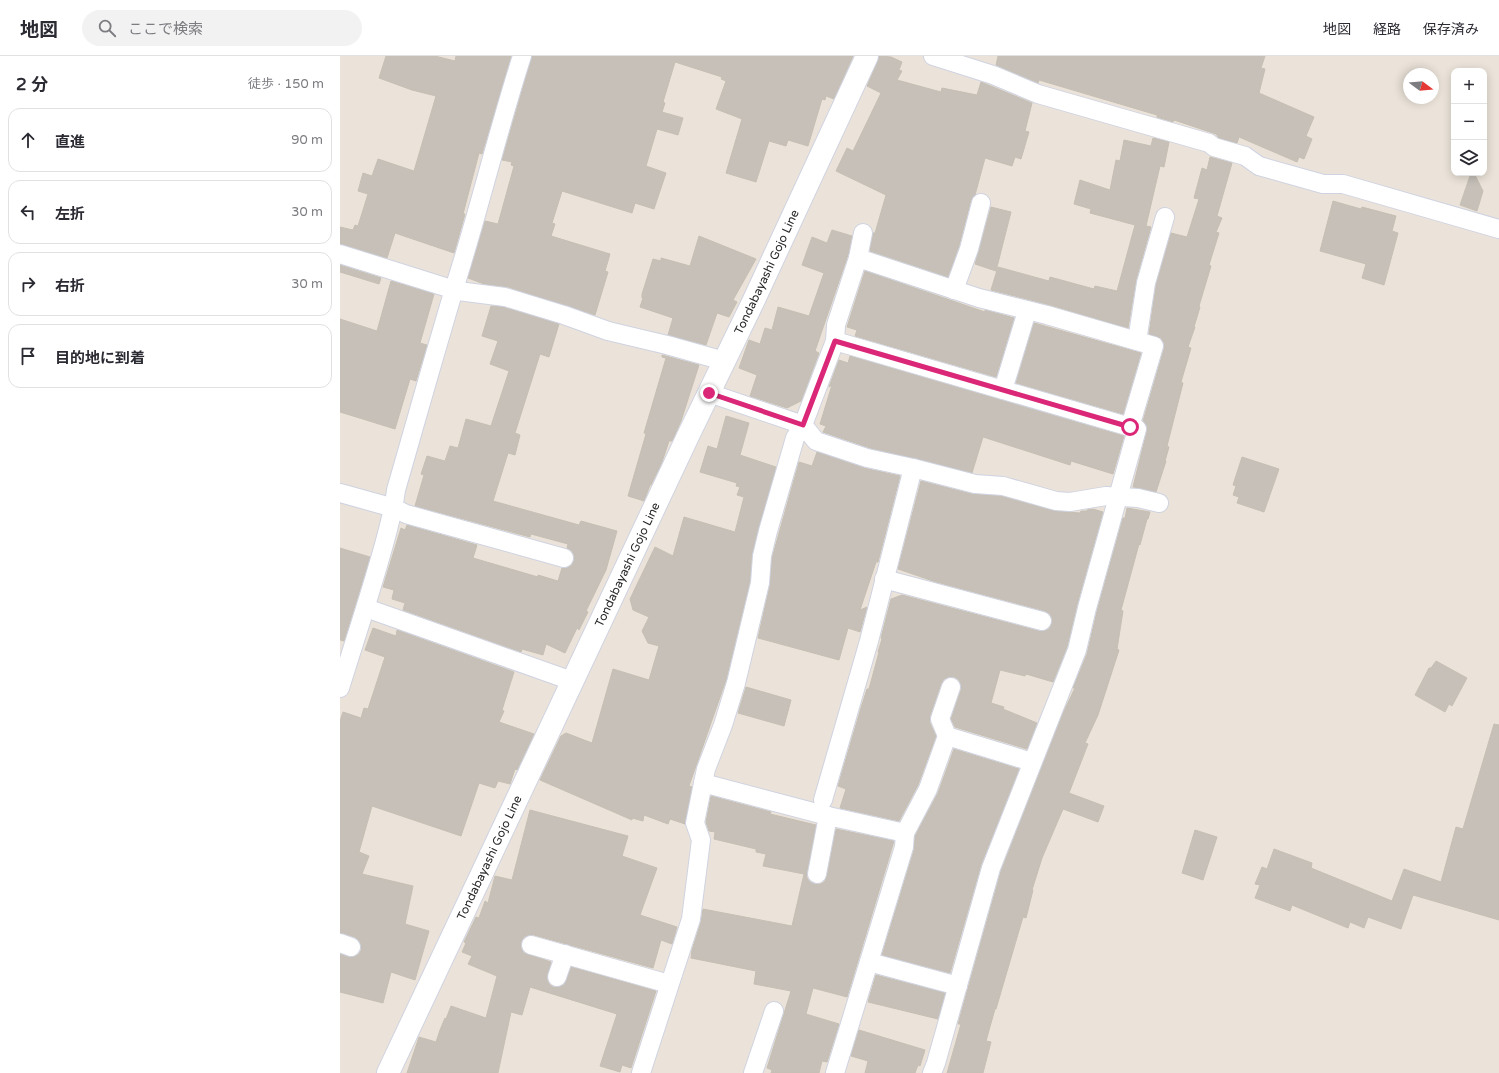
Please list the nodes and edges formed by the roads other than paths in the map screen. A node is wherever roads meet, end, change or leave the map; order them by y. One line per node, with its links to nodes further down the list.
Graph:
1 (522, 56): 10 (street)
2 (868, 56): 15 (main road, Tondabayashi Gojo Line)
3 (933, 56): 6 (street)
4 (981, 202): 11 (street)
5 (1165, 217): 14 (street)
6 (1499, 229)
7 (863, 233): 9 (street)
8 (340, 254): 10 (street)
9 (858, 258): 11 (street); 13 (street)
10 (453, 290): 15 (street); 24 (street)
11 (954, 290): 12 (street)
12 (1027, 311): 14 (street); 16 (street)
13 (835, 341): 16 (street); 18 (street)
14 (1138, 341): 19 (street)
15 (724, 361): 17 (main road, Tondabayashi Gojo Line)
16 (1003, 390): 19 (street)
17 (709, 393): 18 (street); 29 (main road, Tondabayashi Gojo Line)
18 (803, 425): 20 (street); 34 (street)
19 (1130, 427): 22 (street)
20 (913, 468): 22 (street); 26 (street)
21 (340, 493): 24 (street)
22 (1118, 497): 23 (street); 33 (street)
23 (1159, 503)
24 (394, 508): 25 (street); 27 (street)
25 (564, 558)
26 (884, 579): 28 (street); 35 (street)
27 (366, 608): 29 (street); 31 (street)
28 (1042, 621)
29 (572, 681): 45 (main road, Tondabayashi Gojo Line)
30 (951, 687): 32 (street)
31 (340, 688)
32 (947, 736): 33 (street); 36 (street)
33 (1032, 762): 43 (street)
34 (703, 783): 35 (street); 42 (street)
35 (825, 808): 36 (street); 37 (street)
36 (905, 833): 40 (street)
37 (817, 874)
38 (531, 945): 39 (street)
39 (565, 954): 41 (street); 42 (street)
40 (869, 962): 43 (street); 48 (street)
41 (557, 977)
42 (669, 984): 46 (street)
43 (958, 986): 49 (street)
44 (774, 1011): 47 (street)
45 (388, 1073)
46 (641, 1073)
47 (753, 1073)
48 (835, 1073)
49 (932, 1073)

